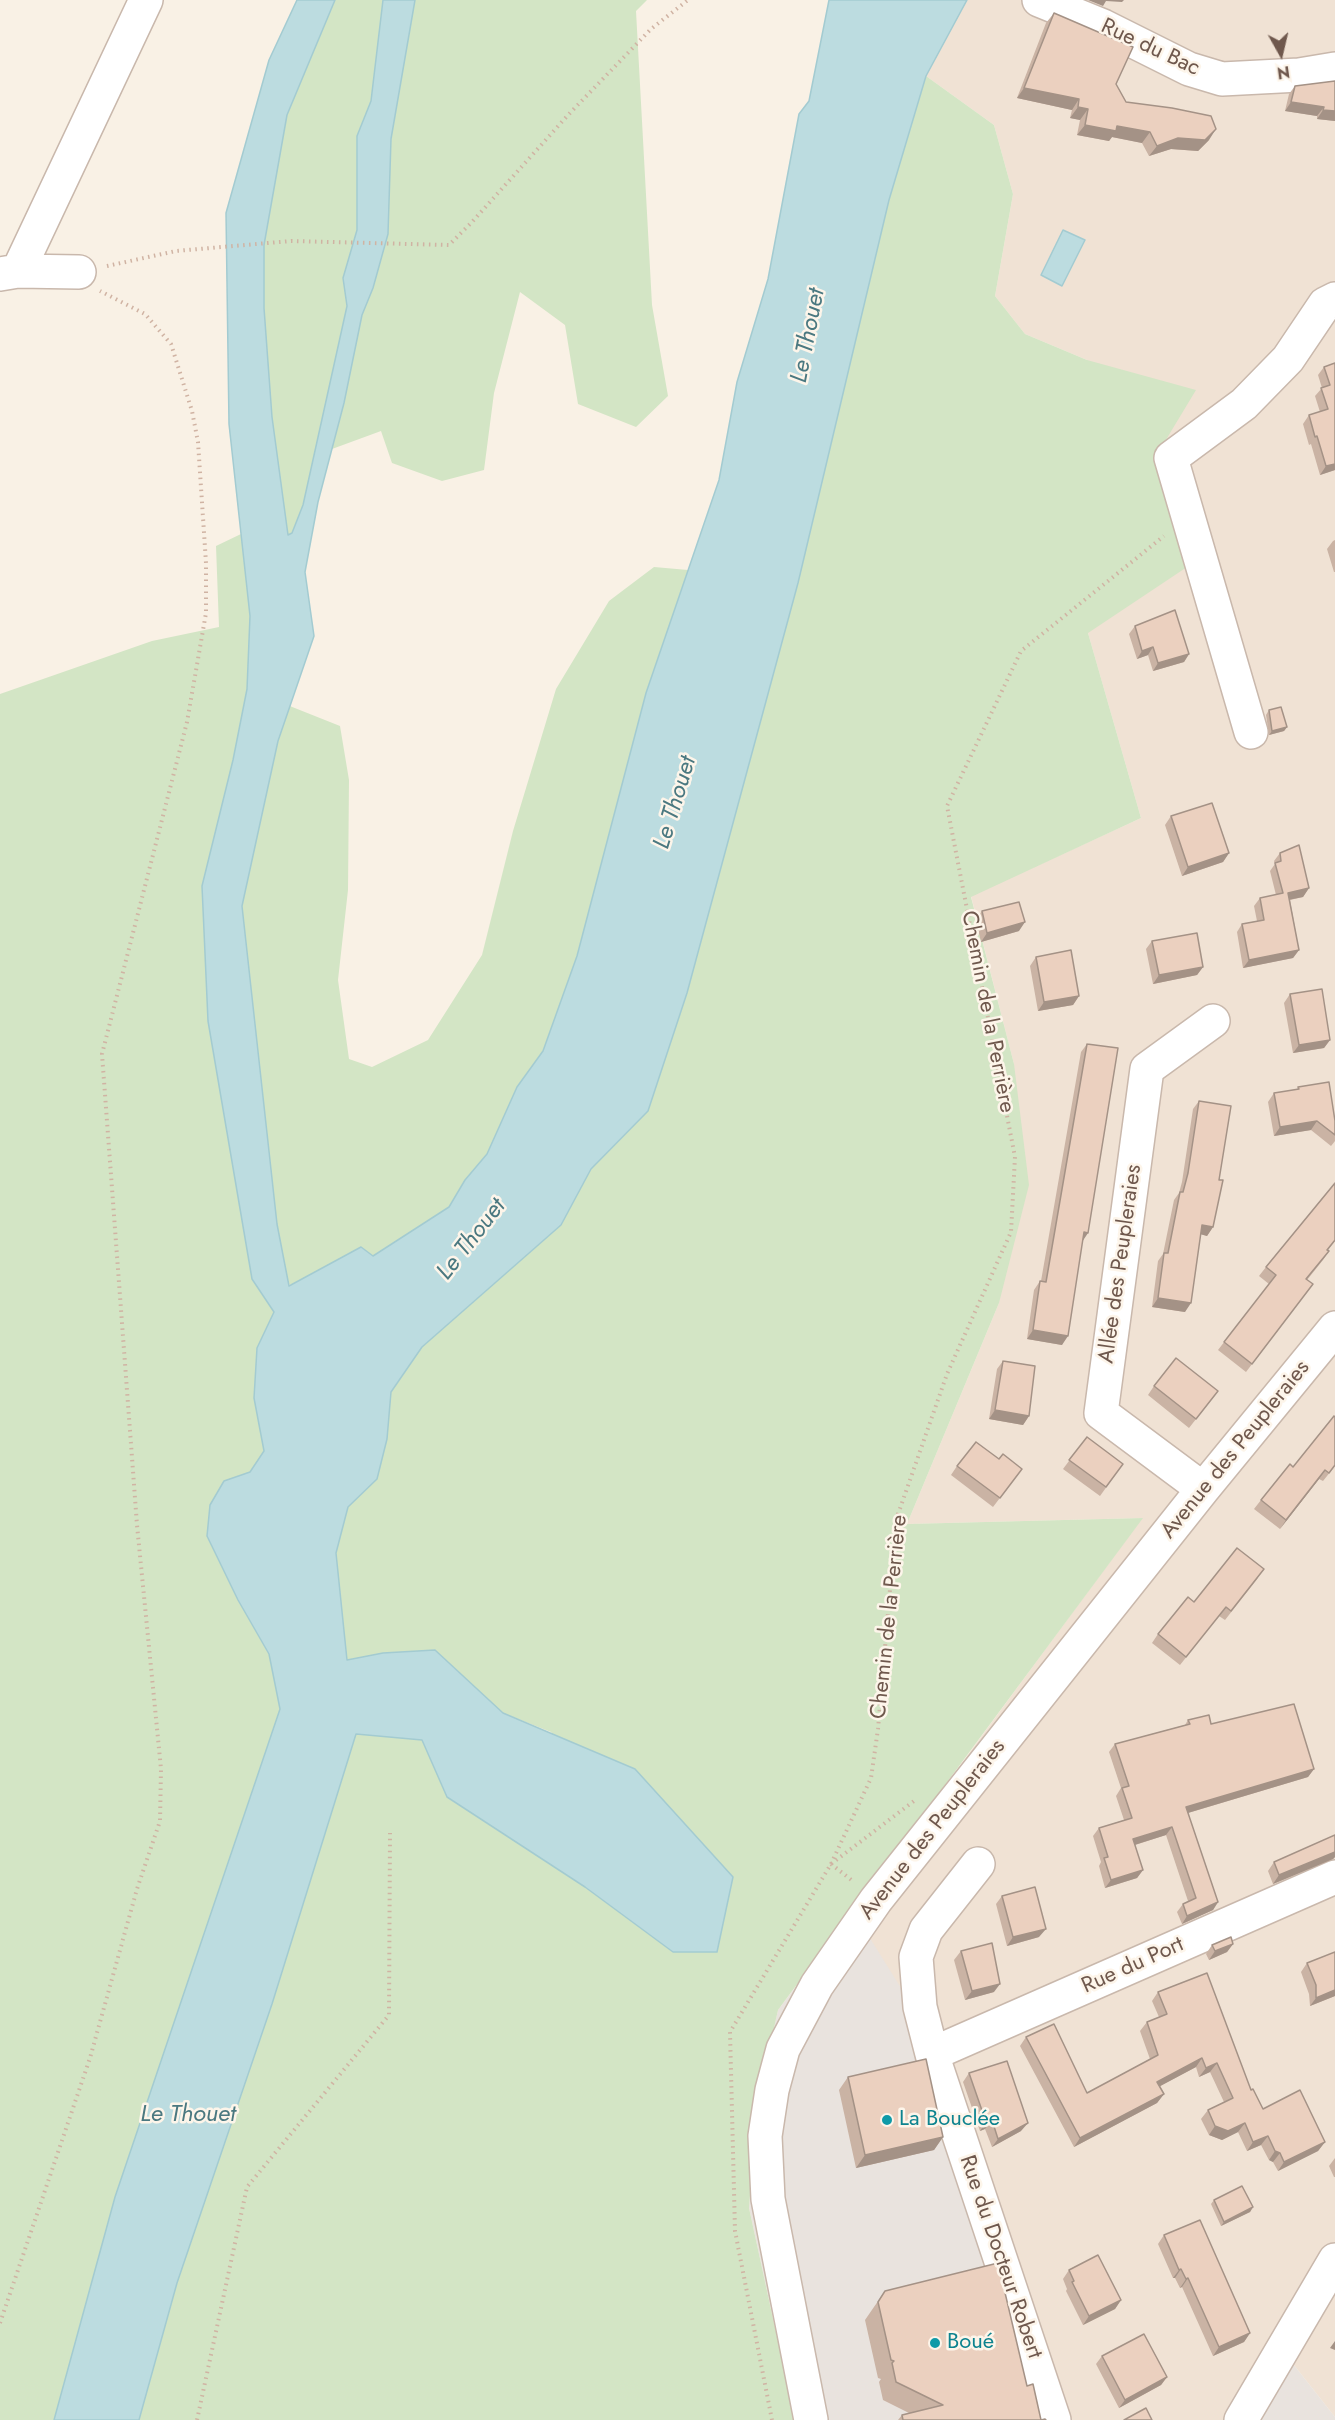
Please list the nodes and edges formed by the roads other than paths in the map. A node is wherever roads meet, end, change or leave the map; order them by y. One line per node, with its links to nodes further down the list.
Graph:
1 (146, 0): 4 (street)
2 (1039, 0): 3 (street, Rue du Bac)
3 (1335, 69)
4 (9, 272): 5 (street)
5 (80, 272)
6 (1335, 299): 7 (street)
7 (1251, 732)
8 (1213, 1021): 10 (street, Allée des Peupleraies)
9 (1335, 1328): 10 (street, Avenue des Peupleraies)
10 (1203, 1489): 15 (street, Avenue des Peupleraies)
11 (978, 1864): 13 (street, Rue du Docteur Robert)
12 (1335, 1877): 13 (street, Rue du Port)
13 (932, 2054): 16 (street, Rue du Docteur Robert)
14 (1335, 2260): 17 (street)
15 (811, 2420)
16 (1054, 2420)
17 (1241, 2420)

